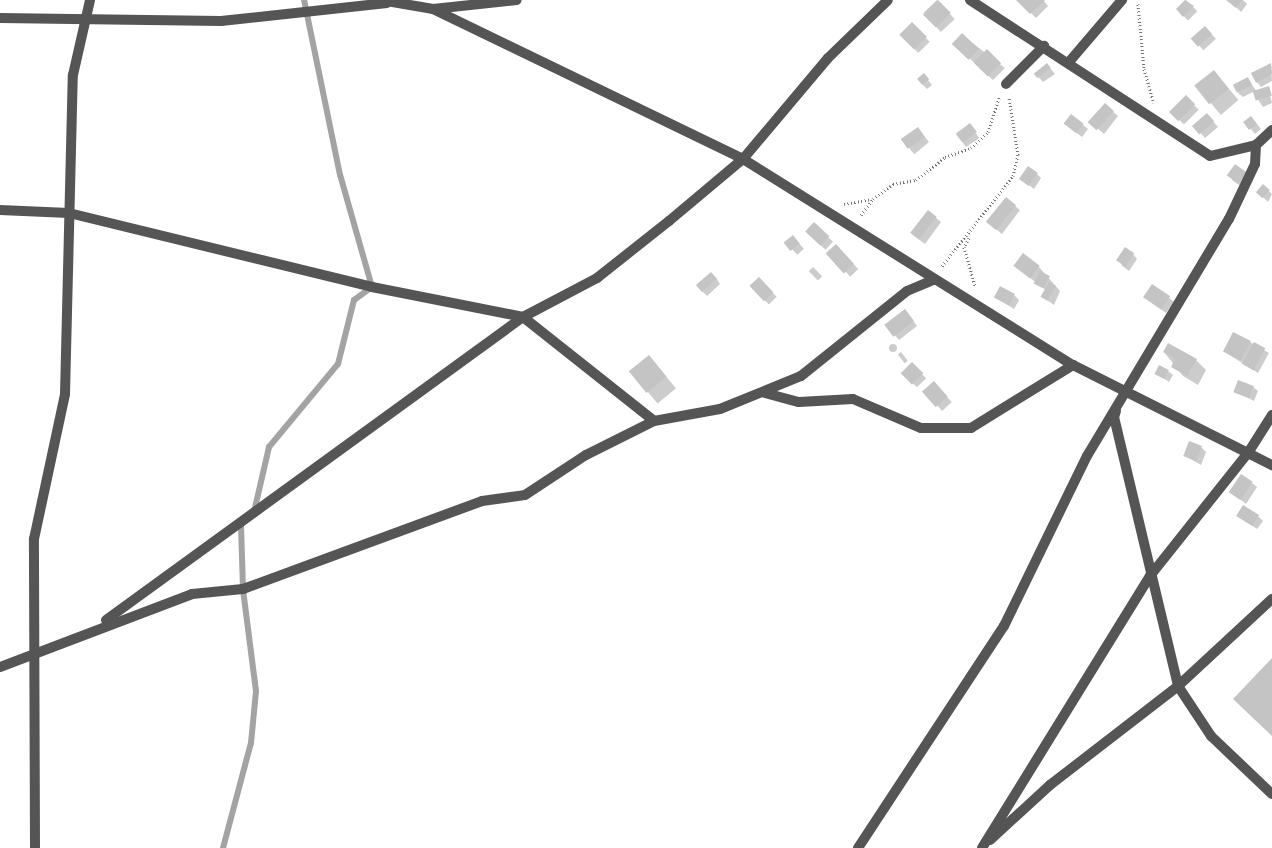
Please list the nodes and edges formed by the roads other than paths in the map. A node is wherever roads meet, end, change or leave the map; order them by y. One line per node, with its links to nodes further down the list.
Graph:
1 (90, 0): 9 (street)
2 (517, 0): 7 (street)
3 (888, 0): 15 (street)
4 (970, 0): 10 (street)
5 (1122, 0): 11 (street)
6 (384, 1): 7 (street); 9 (street)
7 (433, 9): 15 (street)
8 (0, 18): 9 (street)
9 (88, 18): 17 (street)
10 (1044, 46): 11 (street); 12 (street)
11 (1069, 62): 14 (street)
12 (1006, 84)
13 (1272, 130): 14 (street)
14 (1256, 145): 21 (street)
15 (743, 159): 18 (street); 19 (street)
16 (0, 210): 17 (street)
17 (69, 213): 19 (street); 30 (street)
18 (933, 280): 20 (street); 22 (street)
19 (523, 318): 24 (street); 29 (street)
20 (1073, 365): 21 (street); 22 (street)
21 (1125, 392): 25 (street); 27 (street); 35 (street)
22 (765, 393): 24 (street)
23 (1272, 415): 25 (street)
24 (654, 421): 29 (street)
25 (1248, 453): 26 (street); 27 (street)
26 (1272, 465)
27 (1150, 576): 32 (street); 36 (street)
28 (1272, 599): 32 (street)
29 (97, 627): 30 (street)
30 (37, 652): 31 (street); 34 (street)
31 (0, 667)
32 (1178, 686): 33 (street); 36 (street)
33 (1272, 794)
34 (35, 848)
35 (858, 848)
36 (982, 848)

